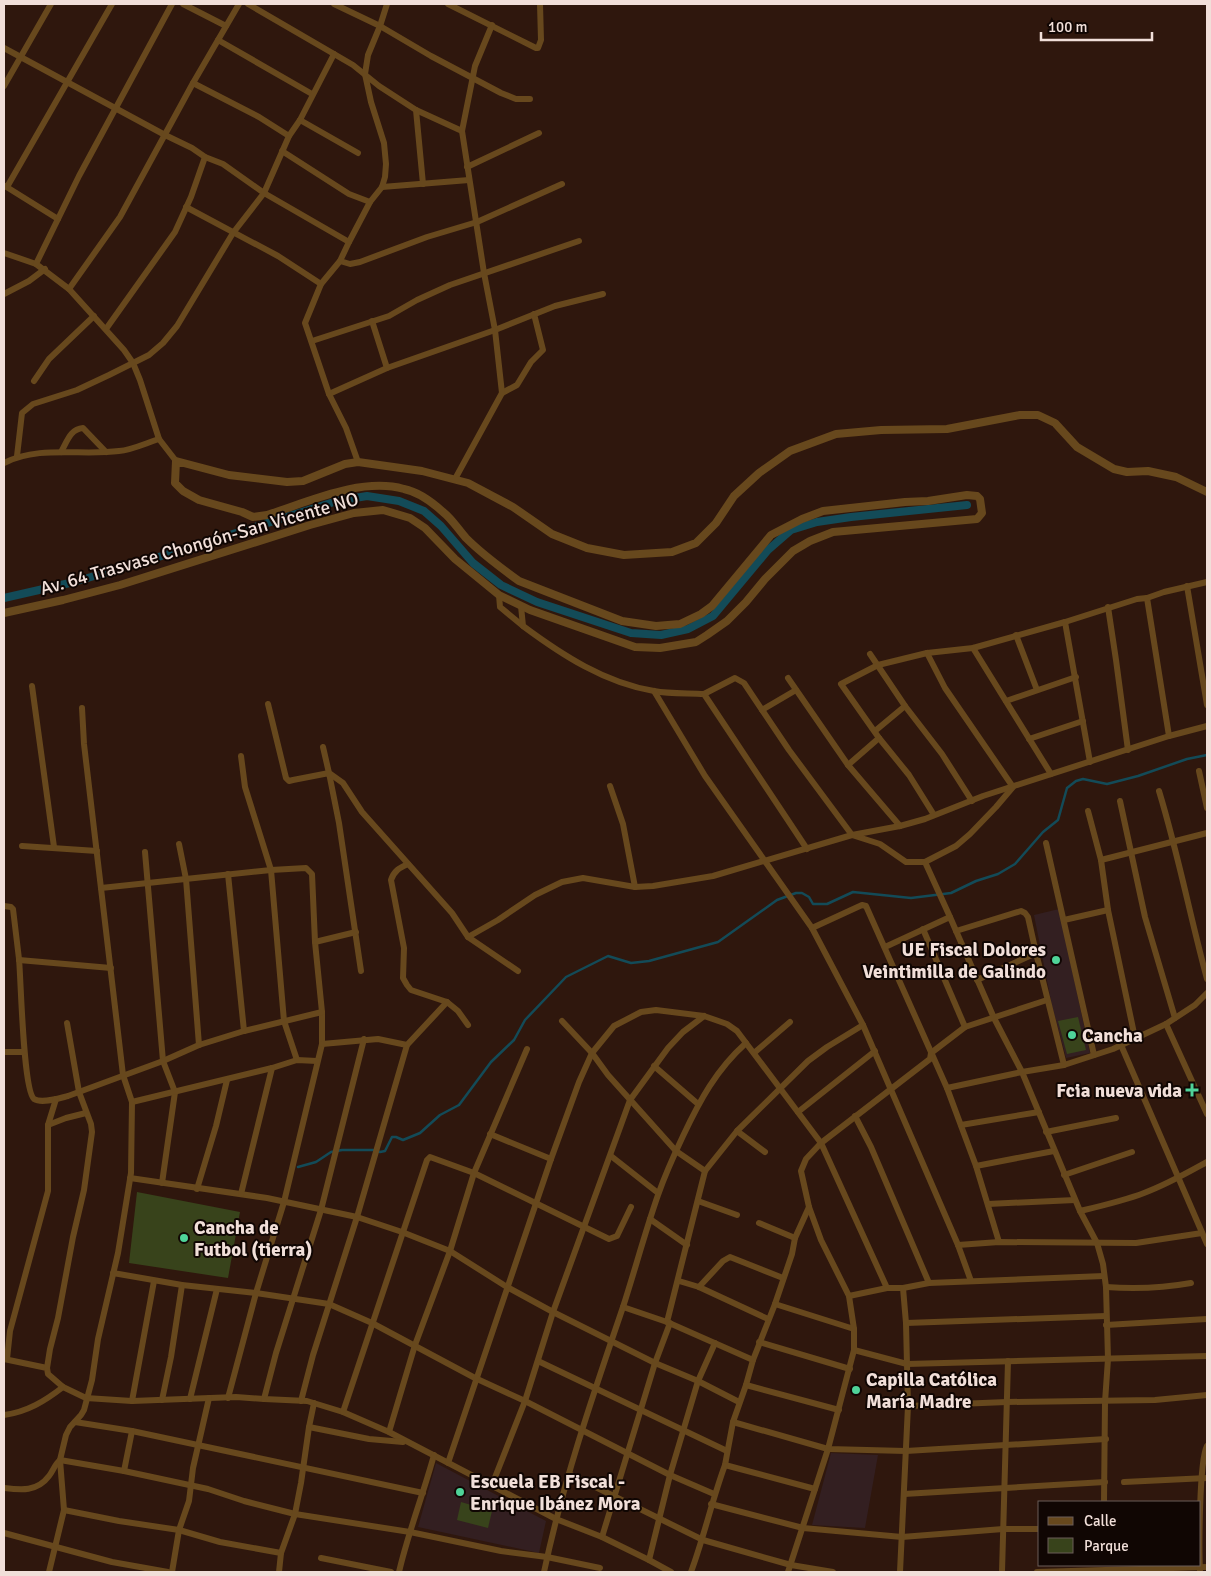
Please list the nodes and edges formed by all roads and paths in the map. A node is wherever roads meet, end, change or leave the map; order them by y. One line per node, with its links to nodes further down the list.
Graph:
1 (51, 4): 17 (street)
2 (112, 4): 20 (street)
3 (172, 4): 25 (street)
4 (183, 4): 12 (street)
5 (239, 4): 12 (street)
6 (248, 4): 16 (street)
7 (334, 4): 13 (street)
8 (387, 4): 13 (street)
9 (448, 4): 11 (street)
10 (540, 4): 11 (street)
11 (492, 25): 19 (street)
12 (226, 26): 14 (street)
13 (380, 26): 18 (street); 19 (street)
14 (218, 40): 21 (street); 23 (street)
15 (4, 48): 17 (street)
16 (334, 54): 18 (street); 23 (street)
17 (20, 57): 20 (street); 22 (street)
18 (365, 74): 26 (street); 40 (street)
19 (472, 78): 24 (street); 28 (street)
20 (67, 82): 25 (street); 39 (street)
21 (193, 83): 30 (street); 31 (street)
22 (4, 86)
23 (312, 94): 27 (street)
24 (530, 99)
25 (116, 108): 30 (street); 44 (street)
26 (416, 110): 28 (street); 37 (street)
27 (300, 120): 31 (street); 33 (street)
28 (462, 131): 35 (street)
29 (539, 133): 35 (street)
30 (165, 135): 34 (street); 55 (street)
31 (289, 136): 32 (street)
32 (282, 151): 41 (street); 42 (street)
33 (358, 153)
34 (205, 157): 41 (street); 43 (street)
35 (467, 167): 36 (street)
36 (469, 180): 37 (street); 45 (street)
37 (423, 184): 40 (street)
38 (562, 184): 45 (street)
39 (6, 186): 44 (street)
40 (382, 187): 42 (street)
41 (264, 193): 46 (street); 48 (street)
42 (370, 202): 48 (street)
43 (186, 208): 46 (street); 61 (street)
44 (58, 219): 51 (street)
45 (477, 222): 50 (street); 53 (street)
46 (233, 233): 54 (street); 64 (street)
47 (579, 241): 53 (street)
48 (348, 242): 50 (street)
49 (4, 253): 51 (street)
50 (340, 261): 54 (street)
51 (36, 264): 52 (street)
52 (45, 269): 55 (street); 56 (street)
53 (484, 273): 60 (street); 62 (street)
54 (321, 284): 63 (street)
55 (69, 289): 59 (street)
56 (4, 294)
57 (603, 294): 58 (street)
58 (534, 314): 62 (street); 67 (street)
59 (94, 316): 61 (street); 66 (street)
60 (372, 321): 63 (street); 65 (street)
61 (106, 329): 64 (street)
62 (495, 330): 65 (street); 67 (street)
63 (312, 341): 68 (street)
64 (133, 363): 69 (street); 72 (street)
65 (387, 368): 68 (street)
66 (34, 381)
67 (502, 393): 76 (street)
68 (330, 394): 74 (street)
69 (160, 439): 71 (street); 73 (street)
70 (61, 452): 71 (street); 71 (street); 72 (street)
71 (106, 452)
72 (17, 456): 75 (street)
73 (176, 461): 74 (street, Av. 64 Trasvase Chongón-San Vicente NO); 82 (street, Av. 64 Trasvase Chongón-San Vicente NO)
74 (358, 462): 76 (street, Av. 64 Trasvase Chongón-San Vicente NO)
75 (4, 463)
76 (455, 479): 77 (street, Av. 64 Trasvase Chongón-San Vicente NO)
77 (1207, 492)
78 (1207, 582): 79 (street)
79 (1187, 586): 81 (street); 101 (street)
80 (499, 595): 82 (street, Av. 64 Trasvase Chongón-San Vicente NO); 84 (street, Av. 64 Trasvase Chongón-San Vicente NO); 86 (street)
81 (1147, 598): 83 (street); 108 (street)
82 (521, 606): 86 (street)
83 (1108, 607): 85 (street); 112 (street)
84 (4, 613)
85 (1066, 622): 87 (street); 92 (street)
86 (523, 626): 97 (street)
87 (1016, 635): 88 (street); 96 (street)
88 (973, 648): 89 (street); 99 (street)
89 (927, 653): 91 (street); 120 (street)
90 (870, 654): 91 (street)
91 (878, 665): 102 (street); 107 (street)
92 (1076, 677): 96 (street); 105 (street)
93 (788, 678): 95 (street)
94 (32, 686): 134 (street)
95 (796, 690): 104 (street); 115 (street)
96 (1037, 690): 99 (street)
97 (654, 691): 98 (street); 140 (street)
98 (704, 694): 104 (street); 135 (street)
99 (1006, 702): 110 (street)
100 (268, 704): 117 (street)
101 (1207, 705)
102 (905, 706): 107 (street); 122 (street)
103 (82, 708): 136 (street)
104 (762, 710): 129 (street)
105 (1083, 721): 110 (street); 114 (street)
106 (1207, 726): 108 (street)
107 (875, 731): 109 (street)
108 (1169, 736): 112 (street)
109 (879, 738): 115 (street); 126 (street)
110 (1029, 739): 118 (street)
111 (323, 747): 117 (street)
112 (1128, 750): 114 (street)
113 (241, 756): 143 (street)
114 (1090, 762): 118 (street)
115 (848, 765): 127 (street)
116 (1199, 771): 124 (street)
117 (329, 773): 142 (street); 156 (street)
118 (1050, 774): 120 (street)
119 (610, 786): 147 (street)
120 (1013, 787): 122 (street); 141 (street)
121 (1159, 792): 130 (street)
122 (972, 801): 126 (street)
123 (1120, 801): 138 (street)
124 (1207, 808)
125 (1088, 811): 139 (street)
126 (934, 815): 127 (street)
127 (900, 826): 129 (street)
128 (1207, 833): 130 (street)
129 (852, 835): 135 (street); 141 (street)
130 (1174, 842): 138 (street); 165 (street)
131 (179, 844): 145 (street)
132 (1046, 844): 152 (street)
133 (22, 846): 134 (street)
134 (54, 847): 136 (street)
135 (807, 849): 140 (street)
136 (97, 851): 148 (street)
137 (145, 852): 146 (street)
138 (1131, 853): 139 (street); 173 (street)
139 (1101, 860): 150 (street)
140 (766, 861): 147 (street); 153 (street)
141 (925, 862): 151 (street)
142 (408, 864): 157 (street); 169 (street)
143 (271, 870): 144 (street); 158 (street); 174 (street)
144 (228, 874): 145 (street); 182 (street)
145 (186, 879): 146 (street); 188 (street)
146 (147, 883): 148 (street); 200 (street)
147 (635, 887): 157 (street)
148 (101, 888): 162 (street)
149 (4, 906): 161 (street)
150 (1108, 910): 152 (street); 183 (street)
151 (950, 916): 154 (street); 155 (street)
152 (1064, 920): 197 (street)
153 (812, 928): 159 (street); 180 (street)
154 (923, 929): 159 (street); 181 (street)
155 (956, 931): 160 (street); 166 (street)
156 (356, 932): 158 (street); 163 (street)
157 (468, 936): 164 (street)
158 (315, 942): 170 (street)
159 (885, 947): 196 (street)
160 (1036, 953): 166 (street); 168 (street)
161 (19, 960): 162 (street); 193 (street)
162 (111, 968): 205 (street)
163 (361, 971)
164 (518, 971)
165 (1207, 979)
166 (977, 980): 172 (street)
167 (1207, 993): 173 (street)
168 (1047, 1000): 172 (street); 201 (street)
169 (448, 1002): 179 (street); 187 (street)
170 (322, 1012): 174 (street); 186 (street)
171 (704, 1016): 185 (street); 194 (street); 202 (street)
172 (994, 1018): 181 (street); 204 (street)
173 (1175, 1018): 178 (street)
174 (284, 1021): 182 (street); 198 (street)
175 (562, 1021): 194 (street)
176 (790, 1022): 195 (street)
177 (67, 1023): 210 (street)
178 (1166, 1024): 183 (street); 219 (street)
179 (468, 1025)
180 (863, 1025): 191 (street); 207 (street)
181 (965, 1027): 196 (street)
182 (244, 1031): 188 (street)
183 (1135, 1038): 189 (street)
184 (364, 1039): 186 (street); 187 (street); 252 (street)
185 (746, 1043): 195 (street); 215 (street)
186 (322, 1044): 199 (street)
187 (407, 1044): 255 (street)
188 (199, 1045): 200 (street)
189 (1121, 1045): 197 (street); 240 (street)
190 (526, 1049): 226 (street)
191 (875, 1051): 209 (street); 216 (street)
192 (4, 1052): 193 (street)
193 (24, 1052): 212 (street)
194 (592, 1053): 213 (street); 233 (street)
195 (754, 1053): 207 (street)
196 (931, 1053): 208 (street); 209 (street)
197 (1094, 1055): 201 (street)
198 (297, 1060): 199 (street); 203 (street)
199 (317, 1061): 247 (street)
200 (163, 1062): 205 (street); 211 (street)
201 (1064, 1065): 204 (street)
202 (654, 1066): 213 (street); 215 (street)
203 (272, 1068): 206 (street); 244 (street)
204 (1022, 1072): 208 (street); 217 (street)
205 (124, 1075): 210 (street); 214 (street)
206 (227, 1080): 211 (street); 242 (street)
207 (780, 1087): 216 (street); 224 (street)
208 (947, 1088): 223 (street)
209 (891, 1089): 220 (street); 266 (street)
210 (79, 1092): 212 (street); 218 (street)
211 (175, 1092): 214 (street); 241 (street)
212 (56, 1099): 222 (street)
213 (630, 1100): 228 (street); 232 (street)
214 (132, 1102): 239 (street)
215 (698, 1104): 228 (street)
216 (798, 1112): 227 (street)
217 (1038, 1112): 223 (street); 225 (street)
218 (86, 1113): 222 (street); 311 (street)
219 (1207, 1114)
220 (855, 1116): 227 (street); 275 (street)
221 (1116, 1118): 225 (street)
222 (48, 1125): 304 (street)
223 (962, 1126): 235 (street)
224 (737, 1132): 230 (street); 236 (street)
225 (1046, 1132): 229 (street)
226 (490, 1134): 233 (street); 237 (street)
227 (821, 1142): 251 (street); 280 (street)
228 (676, 1150): 236 (street); 243 (street)
229 (1054, 1151): 235 (street); 238 (street)
230 (765, 1152)
231 (1132, 1152): 238 (street)
232 (611, 1156): 243 (street); 258 (street)
233 (551, 1159): 248 (street)
234 (1207, 1162): 240 (street)
235 (976, 1166): 249 (street)
236 (705, 1171): 246 (street)
237 (474, 1172): 248 (street); 259 (street); 267 (street)
238 (1064, 1175): 245 (street)
239 (130, 1178): 241 (street); 268 (street)
240 (1179, 1178): 253 (street); 260 (street)
241 (162, 1183): 242 (street)
242 (197, 1189): 244 (street)
243 (658, 1193): 256 (street)
244 (241, 1194): 247 (street)
245 (1075, 1200): 249 (street); 253 (street)
246 (698, 1201): 254 (street); 265 (street)
247 (284, 1202): 252 (street); 283 (street)
248 (536, 1204): 258 (street); 278 (street)
249 (988, 1204): 262 (street)
250 (631, 1207): 258 (street)
251 (809, 1207): 261 (street); 284 (street)
252 (321, 1210): 255 (street); 285 (street)
253 (1080, 1211): 263 (street)
254 (738, 1215)
255 (357, 1217): 259 (street); 286 (street)
256 (650, 1219): 265 (street); 288 (street)
257 (759, 1223): 261 (street)
258 (583, 1227): 289 (street)
259 (402, 1232): 267 (street); 293 (street)
260 (1202, 1233): 263 (street); 264 (street)
261 (795, 1238): 270 (street)
262 (999, 1242): 263 (street); 266 (street)
263 (1097, 1243): 269 (street)
264 (1207, 1244)
265 (687, 1245): 272 (street)
266 (958, 1245): 273 (street)
267 (450, 1251): 278 (street); 301 (street)
268 (114, 1273): 271 (street); 319 (street)
269 (1104, 1276): 273 (street); 279 (street)
270 (783, 1278): 277 (street); 287 (street)
271 (154, 1281): 276 (street); 325 (street)
272 (679, 1281): 277 (street); 294 (street)
273 (971, 1281): 275 (street)
274 (1191, 1283): 279 (street)
275 (929, 1284): 281 (street)
276 (182, 1285): 282 (street); 324 (street)
277 (699, 1286): 291 (street)
278 (507, 1287): 289 (street); 313 (street)
279 (1106, 1287): 290 (street)
280 (887, 1288): 281 (street); 284 (street)
281 (903, 1288): 295 (street)
282 (217, 1289): 283 (street); 322 (street)
283 (256, 1292): 285 (street); 321 (street)
284 (848, 1296): 297 (street)
285 (293, 1297): 286 (street); 323 (street)
286 (329, 1304): 293 (street); 326 (street)
287 (775, 1304): 291 (street); 297 (street)
288 (623, 1307): 294 (street); 298 (street)
289 (553, 1312): 298 (street); 307 (street)
290 (1106, 1316): 295 (street); 296 (street)
291 (768, 1319): 299 (street)
292 (1207, 1319): 296 (street)
293 (372, 1323): 301 (street); 335 (street)
294 (669, 1323): 300 (street); 309 (street)
295 (906, 1323): 310 (street)
296 (1106, 1325): 305 (street)
297 (854, 1329): 302 (street)
298 (611, 1340): 309 (street); 317 (street)
299 (759, 1342): 306 (street); 312 (street)
300 (715, 1343): 306 (street); 314 (street)
301 (415, 1345): 313 (street); 343 (street)
302 (854, 1350): 310 (street); 312 (street)
303 (1207, 1356): 305 (street)
304 (5, 1359): 311 (street)
305 (1108, 1359): 308 (street); 330 (street)
306 (753, 1360): 315 (street)
307 (538, 1361): 317 (street); 327 (street)
308 (1008, 1361): 310 (street); 329 (street)
309 (655, 1363): 314 (street); 333 (street)
310 (907, 1364): 332 (street)
311 (47, 1368): 316 (street)
312 (850, 1369): 334 (street)
313 (475, 1378): 327 (street); 355 (street)
314 (698, 1381): 328 (street); 342 (street)
315 (746, 1385): 328 (street); 334 (street)
316 (63, 1388): 319 (street); 336 (street)
317 (594, 1389): 333 (street); 340 (street)
318 (1207, 1396): 330 (street)
319 (86, 1398): 325 (street); 337 (street)
320 (209, 1398): 321 (street); 322 (street); 347 (street)
321 (228, 1398): 323 (street)
322 (190, 1399): 324 (street)
323 (264, 1399): 326 (street)
324 (162, 1400): 325 (street)
325 (132, 1401)
326 (301, 1401): 331 (street)
327 (525, 1401): 340 (street); 365 (street)
328 (739, 1402): 338 (street)
329 (1007, 1402): 330 (street); 332 (street); 346 (street)
330 (1106, 1402): 344 (street)
331 (314, 1403): 335 (street); 339 (street)
332 (908, 1406): 351 (street)
333 (640, 1410): 342 (street); 352 (street)
334 (839, 1410): 349 (street)
335 (343, 1412): 343 (street)
336 (4, 1415)
337 (75, 1422): 341 (street); 354 (street)
338 (733, 1422): 349 (street); 350 (street)
339 (308, 1427): 345 (street); 357 (street)
340 (583, 1430): 352 (street); 359 (street)
341 (132, 1431): 347 (street); 358 (street)
342 (684, 1431): 350 (street); 360 (street)
343 (389, 1432): 345 (street)
344 (1106, 1439): 346 (street); 362 (street)
345 (408, 1443): 353 (street)
346 (1005, 1444): 351 (street); 367 (street)
347 (198, 1446): 357 (street); 364 (street)
348 (1207, 1446): 361 (street)
349 (828, 1449): 351 (street); 368 (street)
350 (727, 1451): 356 (street)
351 (906, 1451): 371 (street)
352 (628, 1453): 360 (street); 372 (street)
353 (434, 1455): 355 (street); 369 (street)
354 (60, 1460): 358 (street); 366 (street); 375 (street)
355 (448, 1463): 365 (street)
356 (725, 1465): 368 (street); 370 (street)
357 (303, 1468): 369 (street); 376 (street)
358 (124, 1471): 364 (street)
359 (569, 1474): 372 (street); 377 (street)
360 (670, 1475): 370 (street); 378 (street)
361 (1205, 1478): 363 (street); 379 (street)
362 (1105, 1482): 367 (street); 373 (street)
363 (1124, 1482)
364 (190, 1485): 376 (street); 383 (street)
365 (492, 1485): 377 (street)
366 (4, 1488)
367 (1004, 1488): 371 (street); 381 (street)
368 (815, 1490): 380 (street)
369 (423, 1494): 384 (street)
370 (714, 1494): 374 (street)
371 (904, 1494): 387 (street)
372 (615, 1496): 378 (street); 386 (street)
373 (1104, 1501)
374 (712, 1504): 380 (street); 388 (street)
375 (64, 1510): 383 (street); 389 (street)
376 (295, 1514): 384 (street); 390 (street)
377 (556, 1519): 386 (street); 391 (street)
378 (660, 1519): 388 (street); 393 (street)
379 (1203, 1524): 398 (street)
380 (803, 1528): 387 (street); 394 (street)
381 (1003, 1529): 382 (street); 387 (street); 410 (street)
382 (1038, 1529)
383 (179, 1530): 390 (street); 400 (street)
384 (410, 1532): 391 (street); 403 (street)
385 (4, 1533): 389 (street)
386 (602, 1536): 393 (street)
387 (902, 1537): 409 (street)
388 (703, 1540): 394 (street); 406 (street)
389 (56, 1546): 399 (street); 400 (street)
390 (281, 1553): 401 (street)
391 (547, 1557): 395 (street); 404 (street)
392 (321, 1558): 402 (street)
393 (649, 1560): 396 (street)
394 (791, 1565): 407 (street); 408 (street)
395 (600, 1568)
396 (659, 1569): 405 (street)
397 (1102, 1569): 398 (street); 411 (street)
398 (1202, 1569)
399 (49, 1572)
400 (170, 1572)
401 (280, 1572)
402 (391, 1572)
403 (399, 1572)
404 (544, 1572)
405 (671, 1572)
406 (690, 1572)
407 (788, 1572)
408 (833, 1572)
409 (900, 1572)
410 (1002, 1572)
411 (1037, 1572)

